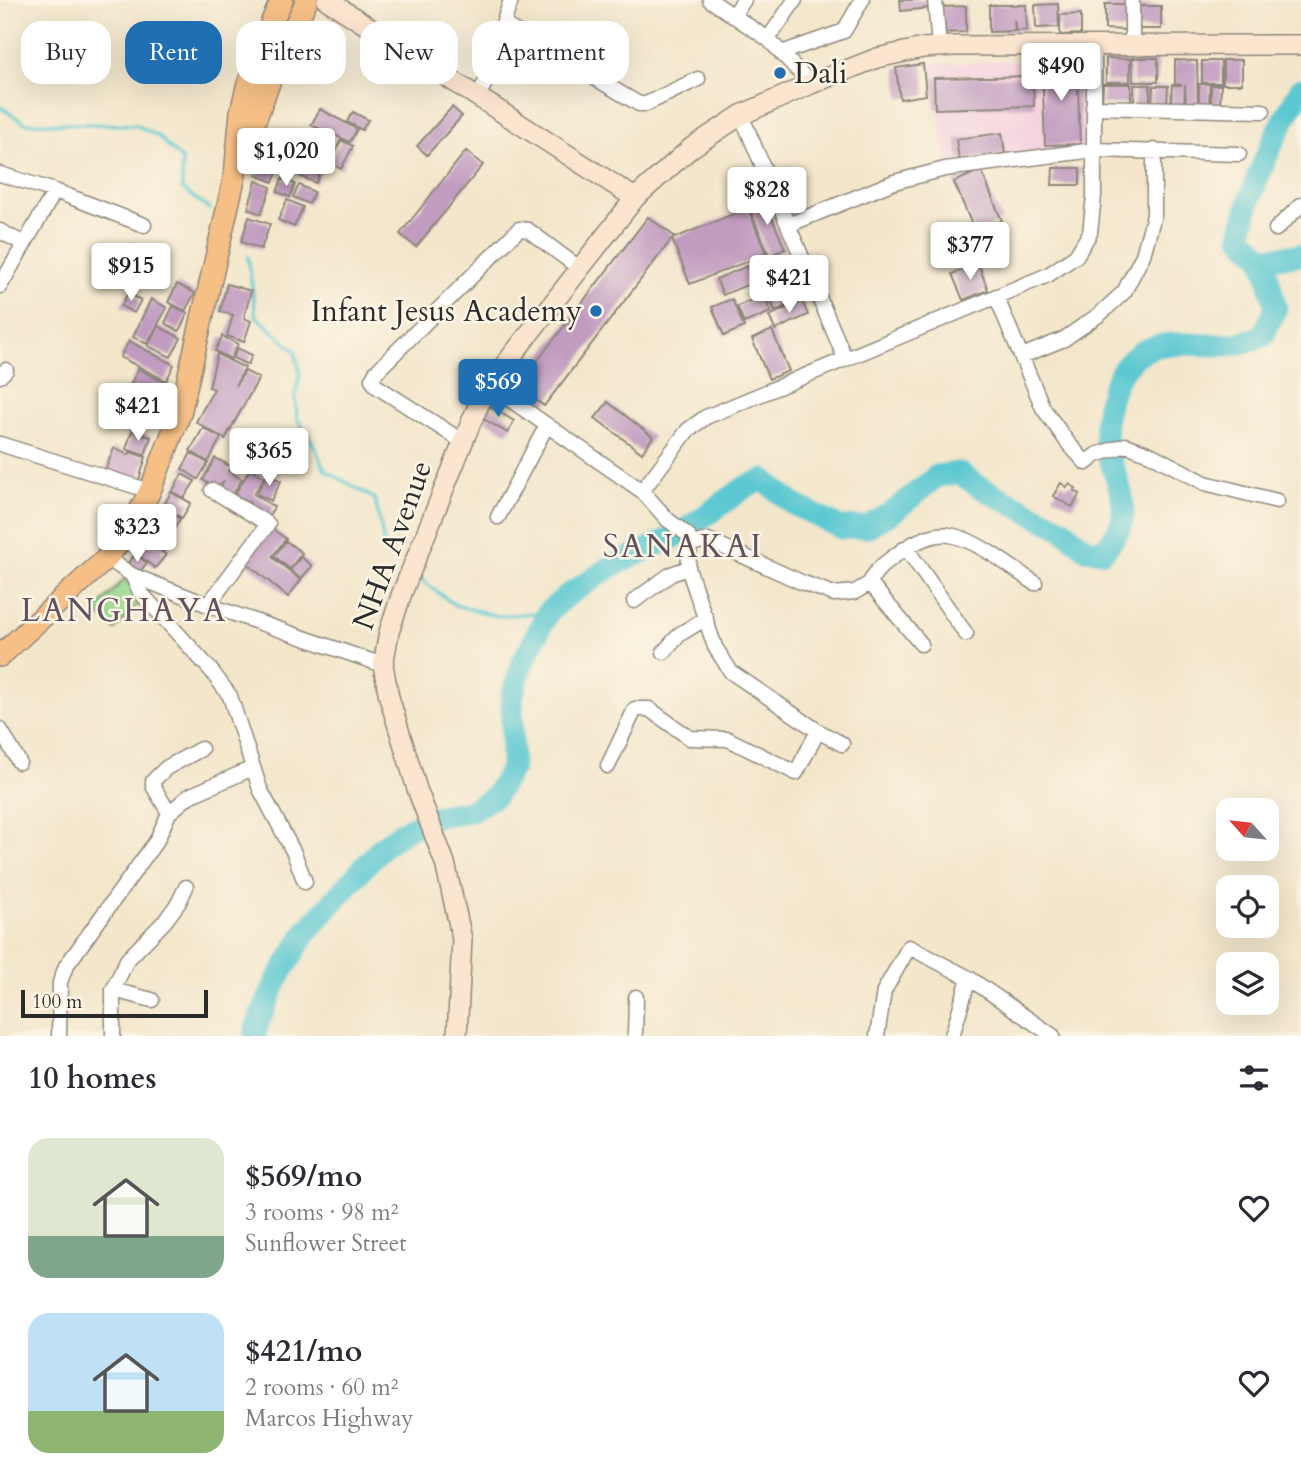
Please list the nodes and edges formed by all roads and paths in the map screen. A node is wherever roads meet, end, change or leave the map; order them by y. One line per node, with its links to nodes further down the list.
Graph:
1 (282, 0): 31 (main road)
2 (307, 0): 31 (main road)
3 (327, 0): 23 (street)
4 (511, 0): 12 (street)
5 (710, 0): 11 (street)
6 (744, 0): 11 (street)
7 (795, 0): 13 (street)
8 (862, 0): 18 (street)
9 (935, 0): 17 (street)
10 (1132, 0): 14 (street)
11 (733, 16): 13 (street)
12 (504, 21)
13 (768, 40): 18 (street)
14 (1132, 45): 15 (street, NHA Avenue); 16 (street, NHA Avenue)
15 (1094, 46): 17 (street, NHA Avenue); 24 (street)
16 (1298, 46)
17 (939, 47): 22 (street, NHA Avenue)
18 (782, 53): 22 (street)
19 (698, 79): 21 (street)
20 (485, 84): 23 (street)
21 (605, 84)
22 (811, 84): 26 (street, NHA Avenue)
23 (477, 97): 33 (street)
24 (1093, 107): 25 (street); 27 (street)
25 (1263, 111)
26 (741, 115): 33 (street, NHA Avenue); 36 (street)
27 (1094, 150): 28 (street); 36 (street); 42 (street)
28 (1154, 150): 29 (street); 43 (street)
29 (1239, 154)
30 (0, 174): 32 (street)
31 (235, 175): 50 (main road)
32 (55, 191): 35 (street); 39 (street)
33 (635, 198): 40 (street, NHA Avenue)
34 (1301, 205): 37 (street)
35 (144, 225)
36 (788, 225): 44 (street)
37 (1276, 229)
38 (0, 231): 39 (street)
39 (24, 244): 41 (street)
40 (579, 268): 45 (street, NHA Avenue); 47 (street)
41 (0, 286)
42 (996, 296): 43 (street); 44 (street)
43 (1022, 356): 52 (street)
44 (845, 358): 51 (street)
45 (489, 385): 46 (street); 47 (street, NHA Avenue)
46 (547, 425): 51 (street); 53 (street)
47 (462, 441): 68 (street, NHA Avenue)
48 (0, 444): 50 (street)
49 (212, 490): 62 (street)
50 (150, 491): 56 (main road)
51 (642, 491): 54 (street)
52 (1277, 501)
53 (498, 517)
54 (689, 540): 57 (street); 59 (street)
55 (906, 548): 59 (street); 60 (street); 64 (street)
56 (107, 558): 58 (street); 67 (main road)
57 (688, 568): 61 (street); 63 (street)
58 (132, 575): 62 (street); 75 (street)
59 (870, 583): 65 (street)
60 (1035, 583)
61 (634, 601)
62 (208, 604): 68 (street)
63 (706, 618): 66 (street); 70 (street)
64 (966, 634)
65 (921, 644)
66 (664, 652)
67 (0, 656)
68 (383, 664): 86 (street, NHA Avenue)
69 (0, 729): 73 (street)
70 (818, 732): 71 (street); 74 (street)
71 (842, 744)
72 (201, 749): 76 (street)
73 (19, 762)
74 (608, 766)
75 (253, 768): 76 (street); 77 (street)
76 (169, 813): 84 (street)
77 (306, 882)
78 (186, 887): 80 (street)
79 (969, 978): 83 (street); 88 (street); 89 (street)
80 (113, 990): 82 (street); 85 (street)
81 (636, 996): 87 (street)
82 (152, 1000)
83 (1034, 1030): 90 (street)
84 (59, 1036)
85 (113, 1036)
86 (457, 1036)
87 (635, 1036)
88 (877, 1036)
89 (951, 1036)
90 (1053, 1036)

